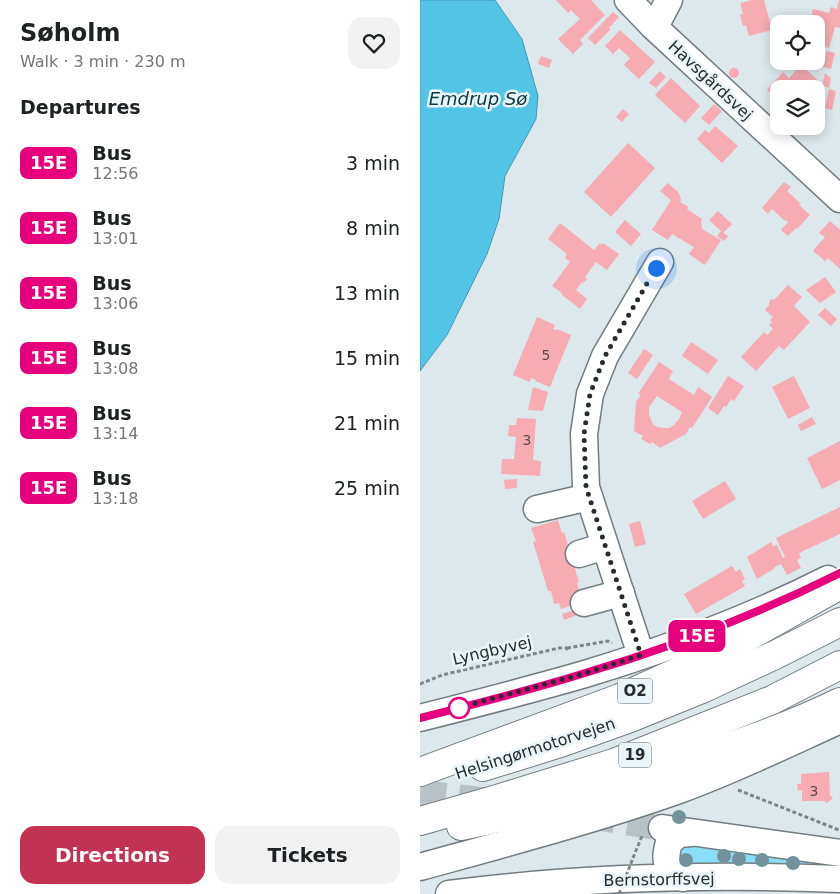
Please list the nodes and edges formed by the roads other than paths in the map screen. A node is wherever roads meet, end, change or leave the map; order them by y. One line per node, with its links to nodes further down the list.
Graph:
1 (628, 0): 3 (street, Havsgårdsvej)
2 (669, 0): 3 (street)
3 (653, 26): 4 (street, Havsgårdsvej)
4 (840, 199)
5 (660, 262): 6 (street)
6 (589, 497): 7 (street); 8 (street)
7 (537, 509)
8 (605, 546): 9 (street); 12 (street)
9 (579, 554)
10 (840, 573): 15 (street)
11 (840, 585): 20 (highway, O2)
12 (621, 593): 13 (street); 15 (street)
13 (584, 603)
14 (840, 622): 21 (highway, Helsingørmotorvejen / 19)
15 (641, 655): 18 (street)
16 (840, 664): 22 (highway, 19)
17 (840, 702): 25 (highway)
18 (420, 718)
19 (840, 720): 27 (street)
20 (420, 772)
21 (420, 784)
22 (420, 821)
23 (662, 828): 24 (street)
24 (691, 833): 26 (street); 28 (street)
25 (420, 834)
26 (840, 853)
27 (420, 867)
28 (683, 878): 30 (street, Bernstorffsvej); 31 (street, Bernstorffsvej)
29 (840, 878): 30 (street, Bernstorffsvej)
30 (791, 885)
31 (449, 894)

